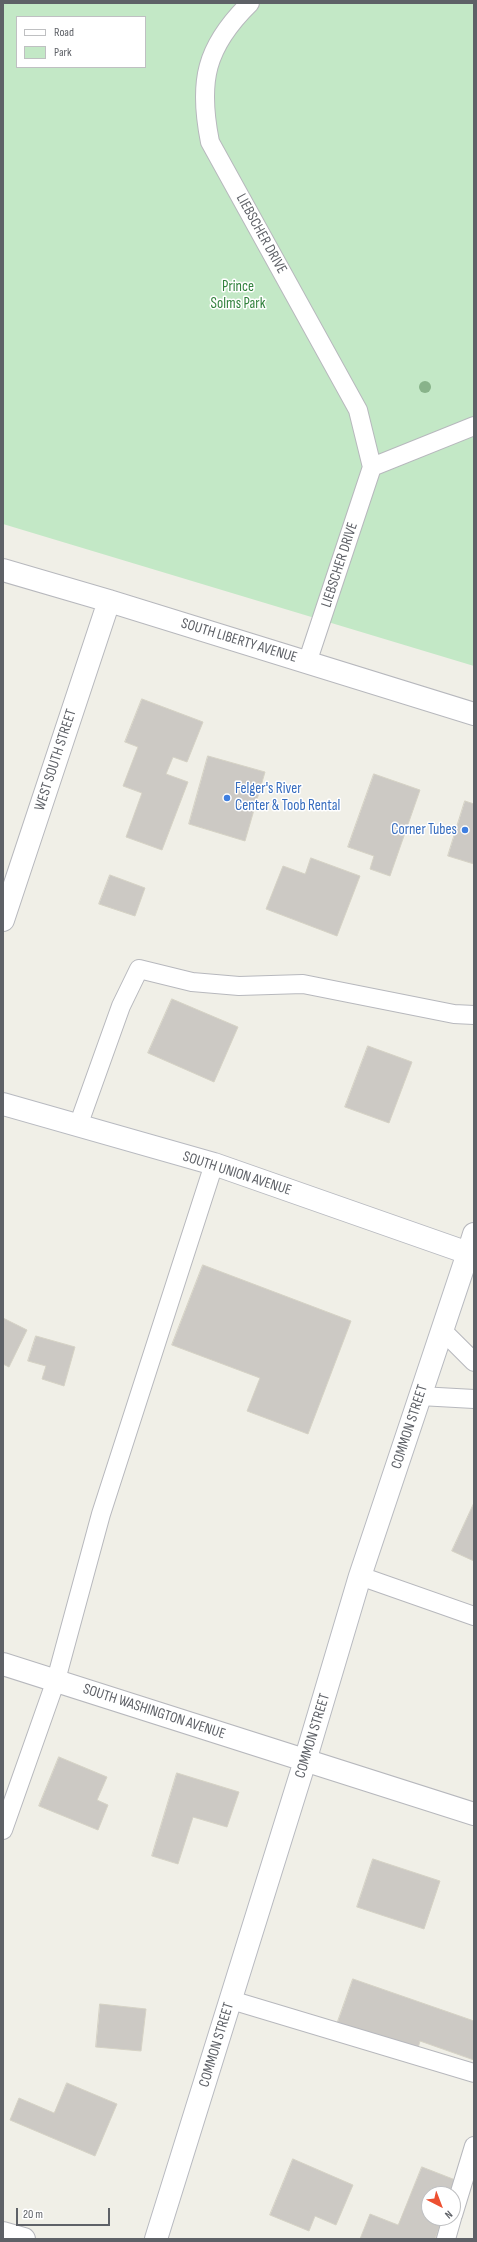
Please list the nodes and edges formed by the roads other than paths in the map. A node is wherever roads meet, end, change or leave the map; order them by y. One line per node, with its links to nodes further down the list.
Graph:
1 (250, 3): 3 (lane, LIEBSCHER DRIVE)
2 (474, 426): 3 (lane)
3 (372, 467): 6 (lane, LIEBSCHER DRIVE)
4 (3, 570): 5 (main road, SOUTH LIBERTY AVENUE)
5 (109, 601): 6 (main road, SOUTH LIBERTY AVENUE); 8 (main road, WEST SOUTH STREET)
6 (307, 663): 7 (main road, SOUTH LIBERTY AVENUE)
7 (474, 714)
8 (3, 920)
9 (474, 1015): 11 (lane)
10 (3, 1104): 11 (main road, SOUTH UNION AVENUE)
11 (78, 1126): 12 (main road, SOUTH UNION AVENUE)
12 (214, 1164): 13 (main road, SOUTH UNION AVENUE); 21 (lane)
13 (472, 1248): 14 (main road, COMMON STREET)
14 (442, 1330): 15 (lane); 16 (main road, COMMON STREET)
15 (474, 1362)
16 (420, 1396): 17 (lane); 18 (main road, COMMON STREET)
17 (474, 1399)
18 (360, 1576): 19 (lane); 22 (main road, COMMON STREET)
19 (474, 1616)
20 (3, 1664): 21 (main road, SOUTH WASHINGTON AVENUE)
21 (56, 1680): 22 (main road, SOUTH WASHINGTON AVENUE); 23 (lane)
22 (305, 1761): 24 (main road, SOUTH WASHINGTON AVENUE); 26 (main road, COMMON STREET)
23 (11, 1783): 25 (lane)
24 (474, 1814)
25 (3, 1830)
26 (231, 2000): 27 (lane); 33 (main road, COMMON STREET)
27 (474, 2072)
28 (474, 2146): 29 (lane)
29 (461, 2189)
30 (450, 2226): 34 (lane)
31 (3, 2233): 32 (main road)
32 (24, 2239)
33 (156, 2239)
34 (446, 2239)

